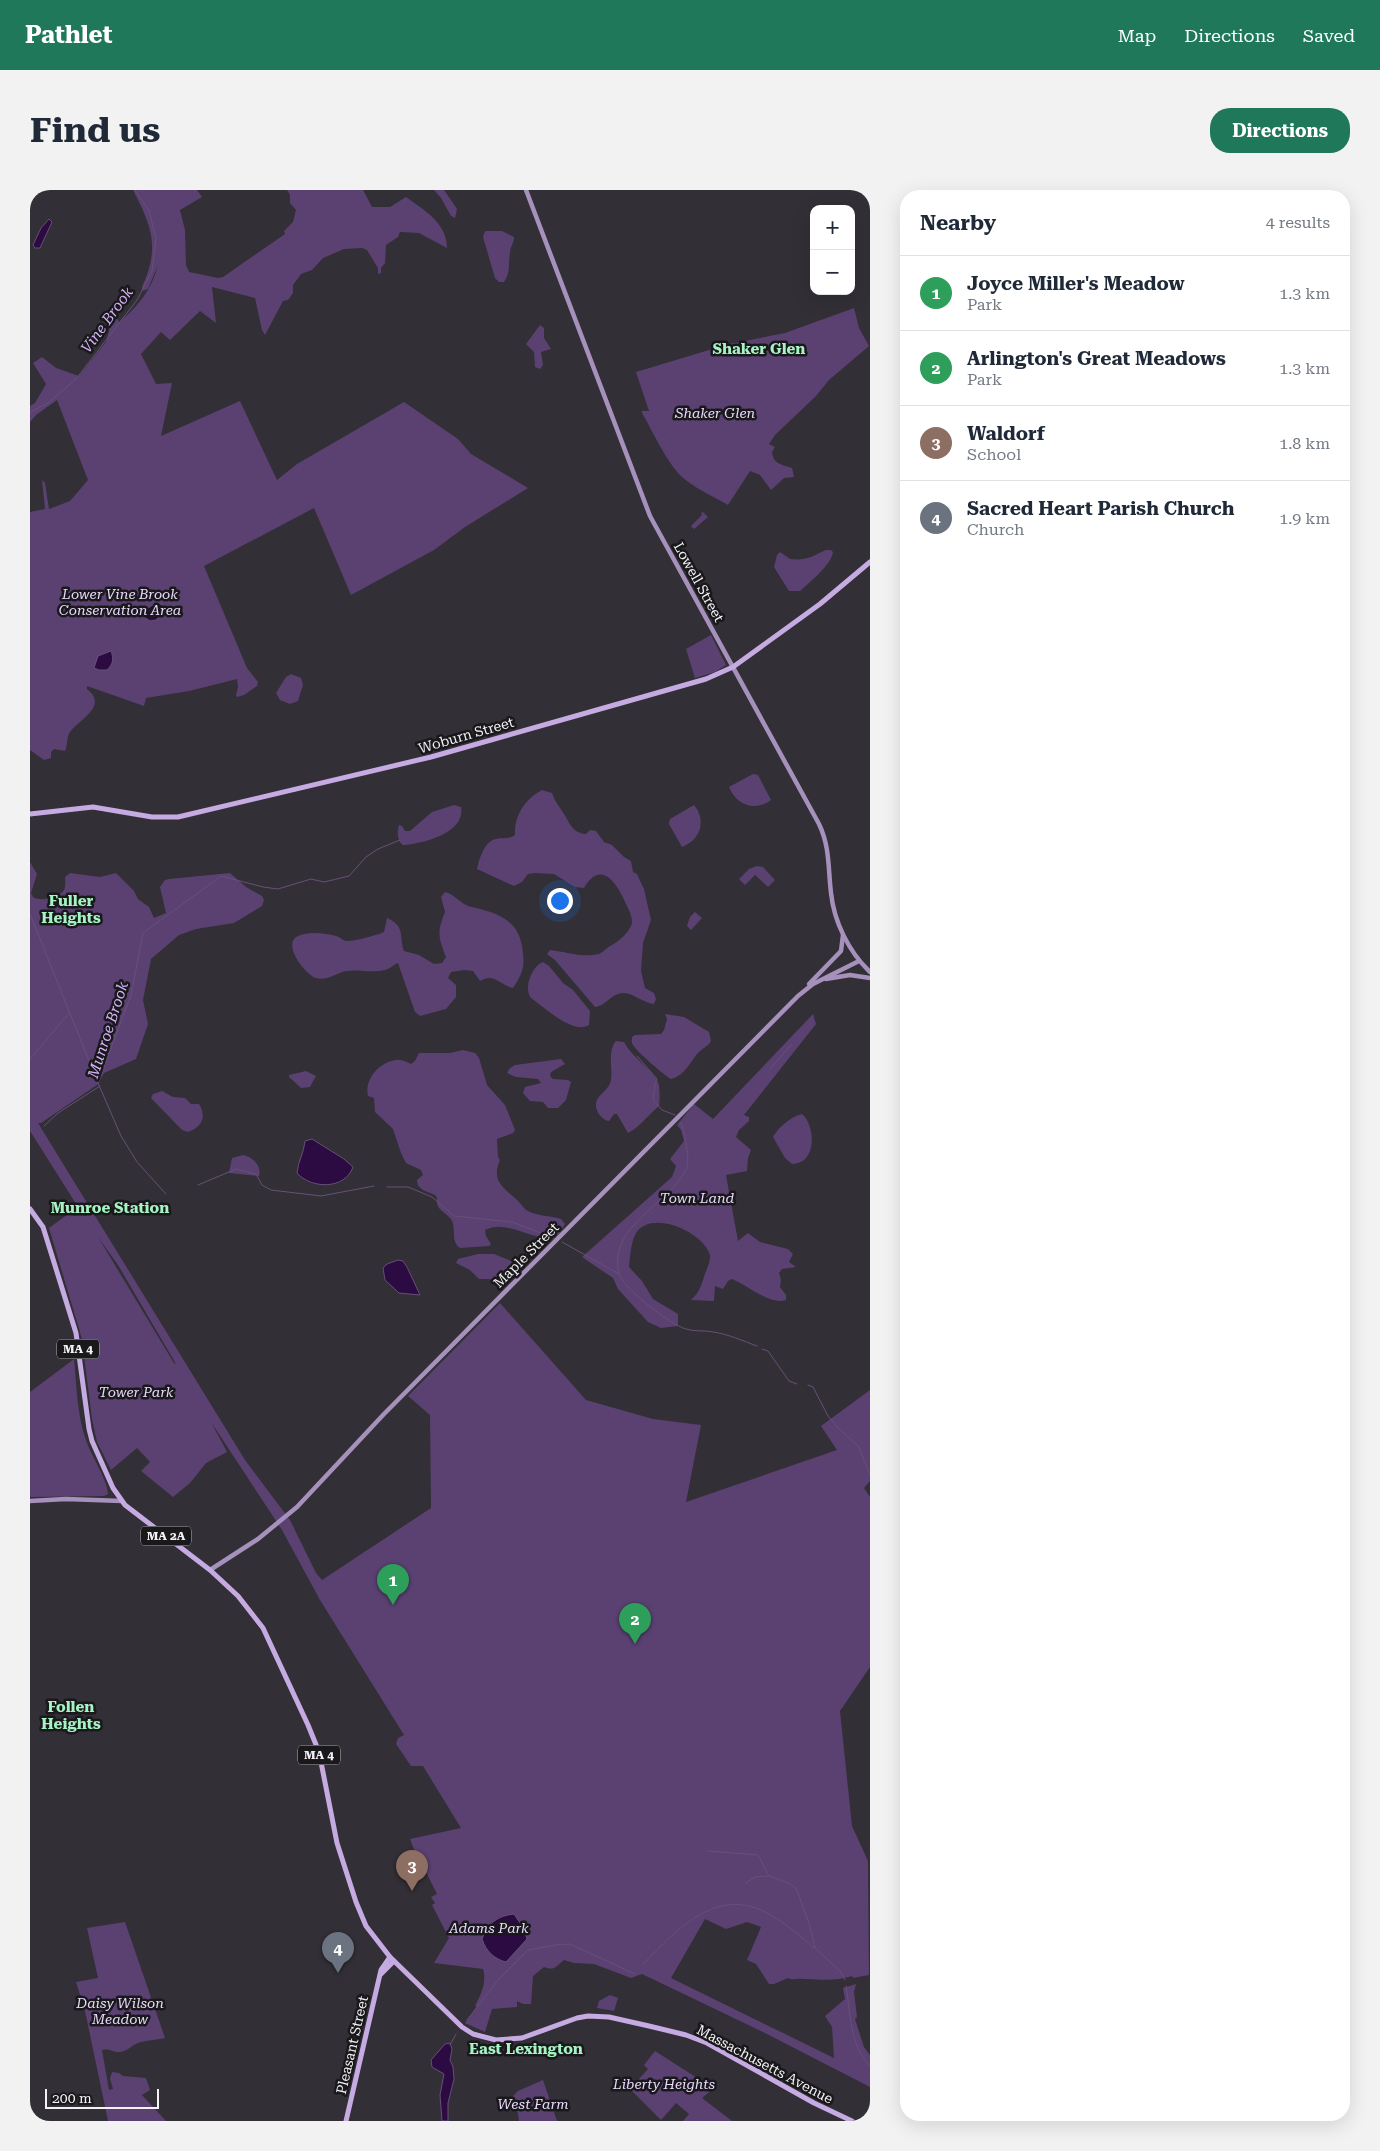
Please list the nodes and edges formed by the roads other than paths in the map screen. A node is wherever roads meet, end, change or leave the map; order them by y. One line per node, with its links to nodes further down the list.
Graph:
1 (526, 190): 3 (main road, Lowell Street)
2 (870, 562): 3 (main road, Woburn Street)
3 (733, 667): 4 (main road, Woburn Street); 5 (main road, Lowell Street)
4 (30, 814)
5 (842, 933): 6 (main road, Lowell Street); 10 (main road)
6 (859, 961): 7 (main road, Lowell Street); 9 (main road, Maple Street)
7 (870, 972)
8 (870, 978): 9 (main road)
9 (813, 984): 10 (main road, Maple Street)
10 (805, 989): 14 (main road, Maple Street)
11 (30, 1209): 13 (main road, Massachusetts Avenue / MA 4)
12 (30, 1501): 13 (main road)
13 (122, 1501): 14 (main road, Massachusetts Avenue / MA 2A)
14 (210, 1570): 15 (main road, Massachusetts Avenue / MA 4)
15 (392, 1959): 16 (main road, Pleasant Street); 17 (main road, Massachusetts Avenue)
16 (346, 2121)
17 (852, 2121)

